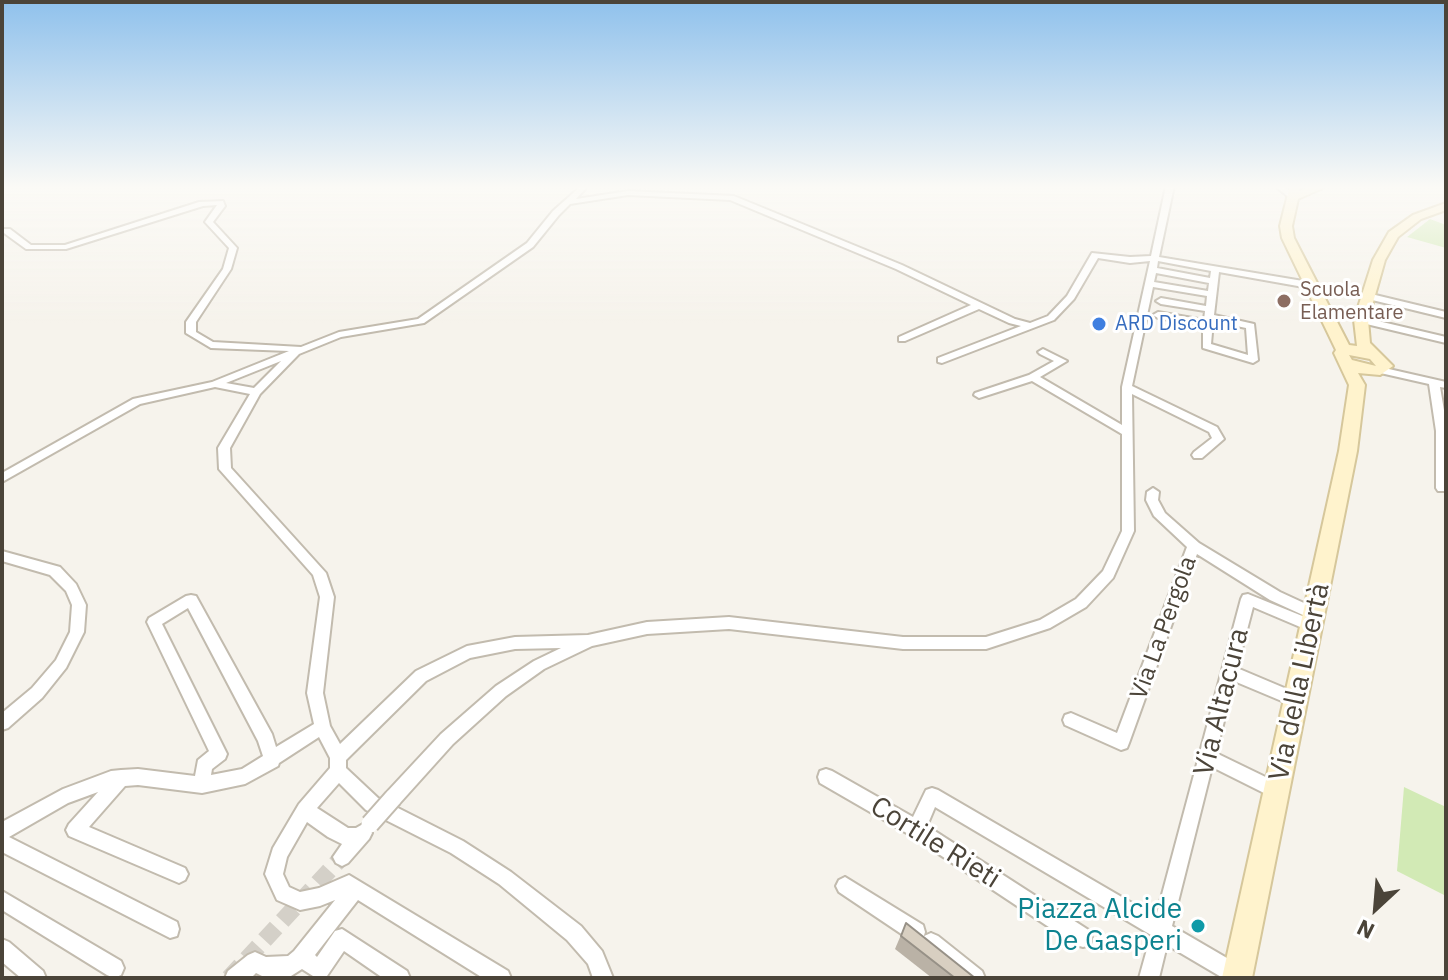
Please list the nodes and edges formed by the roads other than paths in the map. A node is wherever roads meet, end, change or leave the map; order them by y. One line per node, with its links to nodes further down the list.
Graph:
1 (8, 232): 2 (street)
2 (114, 232)
3 (218, 232): 24 (street)
4 (542, 232): 24 (street)
5 (813, 232): 16 (street)
6 (1160, 232): 10 (street)
7 (1287, 232): 12 (main road)
8 (1397, 232): 14 (main road)
9 (1215, 269): 10 (street); 11 (street); 12 (street)
10 (1151, 271): 11 (street); 13 (street); 21 (street); 33 (street)
11 (1213, 281): 13 (street)
12 (1309, 285): 27 (main road)
13 (1212, 294): 19 (street)
14 (1367, 296): 18 (street); 20 (main road)
15 (1161, 301): 19 (street)
16 (979, 305): 21 (street); 22 (street)
17 (1158, 315): 19 (street)
18 (1446, 315)
19 (1209, 317): 19 (street)
20 (1361, 320): 23 (street); 26 (main road)
21 (1031, 326): 28 (street)
22 (902, 339)
23 (1446, 340)
24 (299, 349): 32 (street); 34 (street)
25 (1043, 352): 30 (street)
26 (1369, 353): 27 (main road); 29 (main road)
27 (1346, 357): 29 (main road)
28 (942, 360)
29 (1372, 372): 31 (street); 43 (main road, Via della Libertà)
30 (1033, 377): 35 (street); 36 (street)
31 (1434, 383): 39 (street)
32 (215, 384): 34 (street); 38 (street)
33 (1127, 387): 36 (street); 37 (street)
34 (256, 392): 51 (street)
35 (979, 395)
36 (1126, 432): 44 (street)
37 (1198, 455)
38 (2, 478)
39 (1442, 488)
40 (1153, 492): 41 (street)
41 (1194, 546): 43 (street, Via La Pergola); 49 (street, Via La Pergola)
42 (2, 556): 50 (street)
43 (1313, 620): 47 (street, Via Altacura); 48 (main road, Via della Libertà)
44 (589, 641): 45 (street); 46 (street)
45 (515, 643): 46 (street); 54 (street)
46 (539, 665): 61 (street, bridge)
47 (1230, 672): 48 (street); 52 (street, Via Altacura)
48 (1296, 700): 58 (main road, Via della Libertà)
49 (1071, 720)
50 (2, 723)
51 (322, 727): 53 (street); 54 (street)
52 (1208, 757): 58 (street); 69 (street, Via Altacura)
53 (272, 761): 57 (street); 57 (street)
54 (338, 764): 59 (street); 80 (street)
55 (826, 777): 60 (street, Cortile Rieti)
56 (121, 778): 57 (street); 62 (street); 65 (street)
57 (202, 785)
58 (1276, 791): 75 (main road, Via della Libertà)
59 (305, 810): 61 (street); 67 (street)
60 (916, 829): 69 (street); 71 (street, Cortile Rieti)
61 (365, 831): 64 (street)
62 (2, 832)
63 (2, 843): 70 (street)
64 (342, 857)
65 (179, 874)
66 (845, 886): 81 (street)
67 (356, 888): 73 (street); 79 (street)
68 (2, 900): 74 (street)
69 (1155, 926): 75 (street); 82 (street, Via Altacura)
70 (170, 929)
71 (1083, 938)
72 (2, 949): 76 (street)
73 (301, 958): 77 (street); 78 (street)
74 (114, 968)
75 (1237, 976)
76 (36, 978)
77 (235, 978)
78 (400, 978)
79 (501, 978)
80 (603, 978)
81 (975, 978)
82 (1149, 978)

